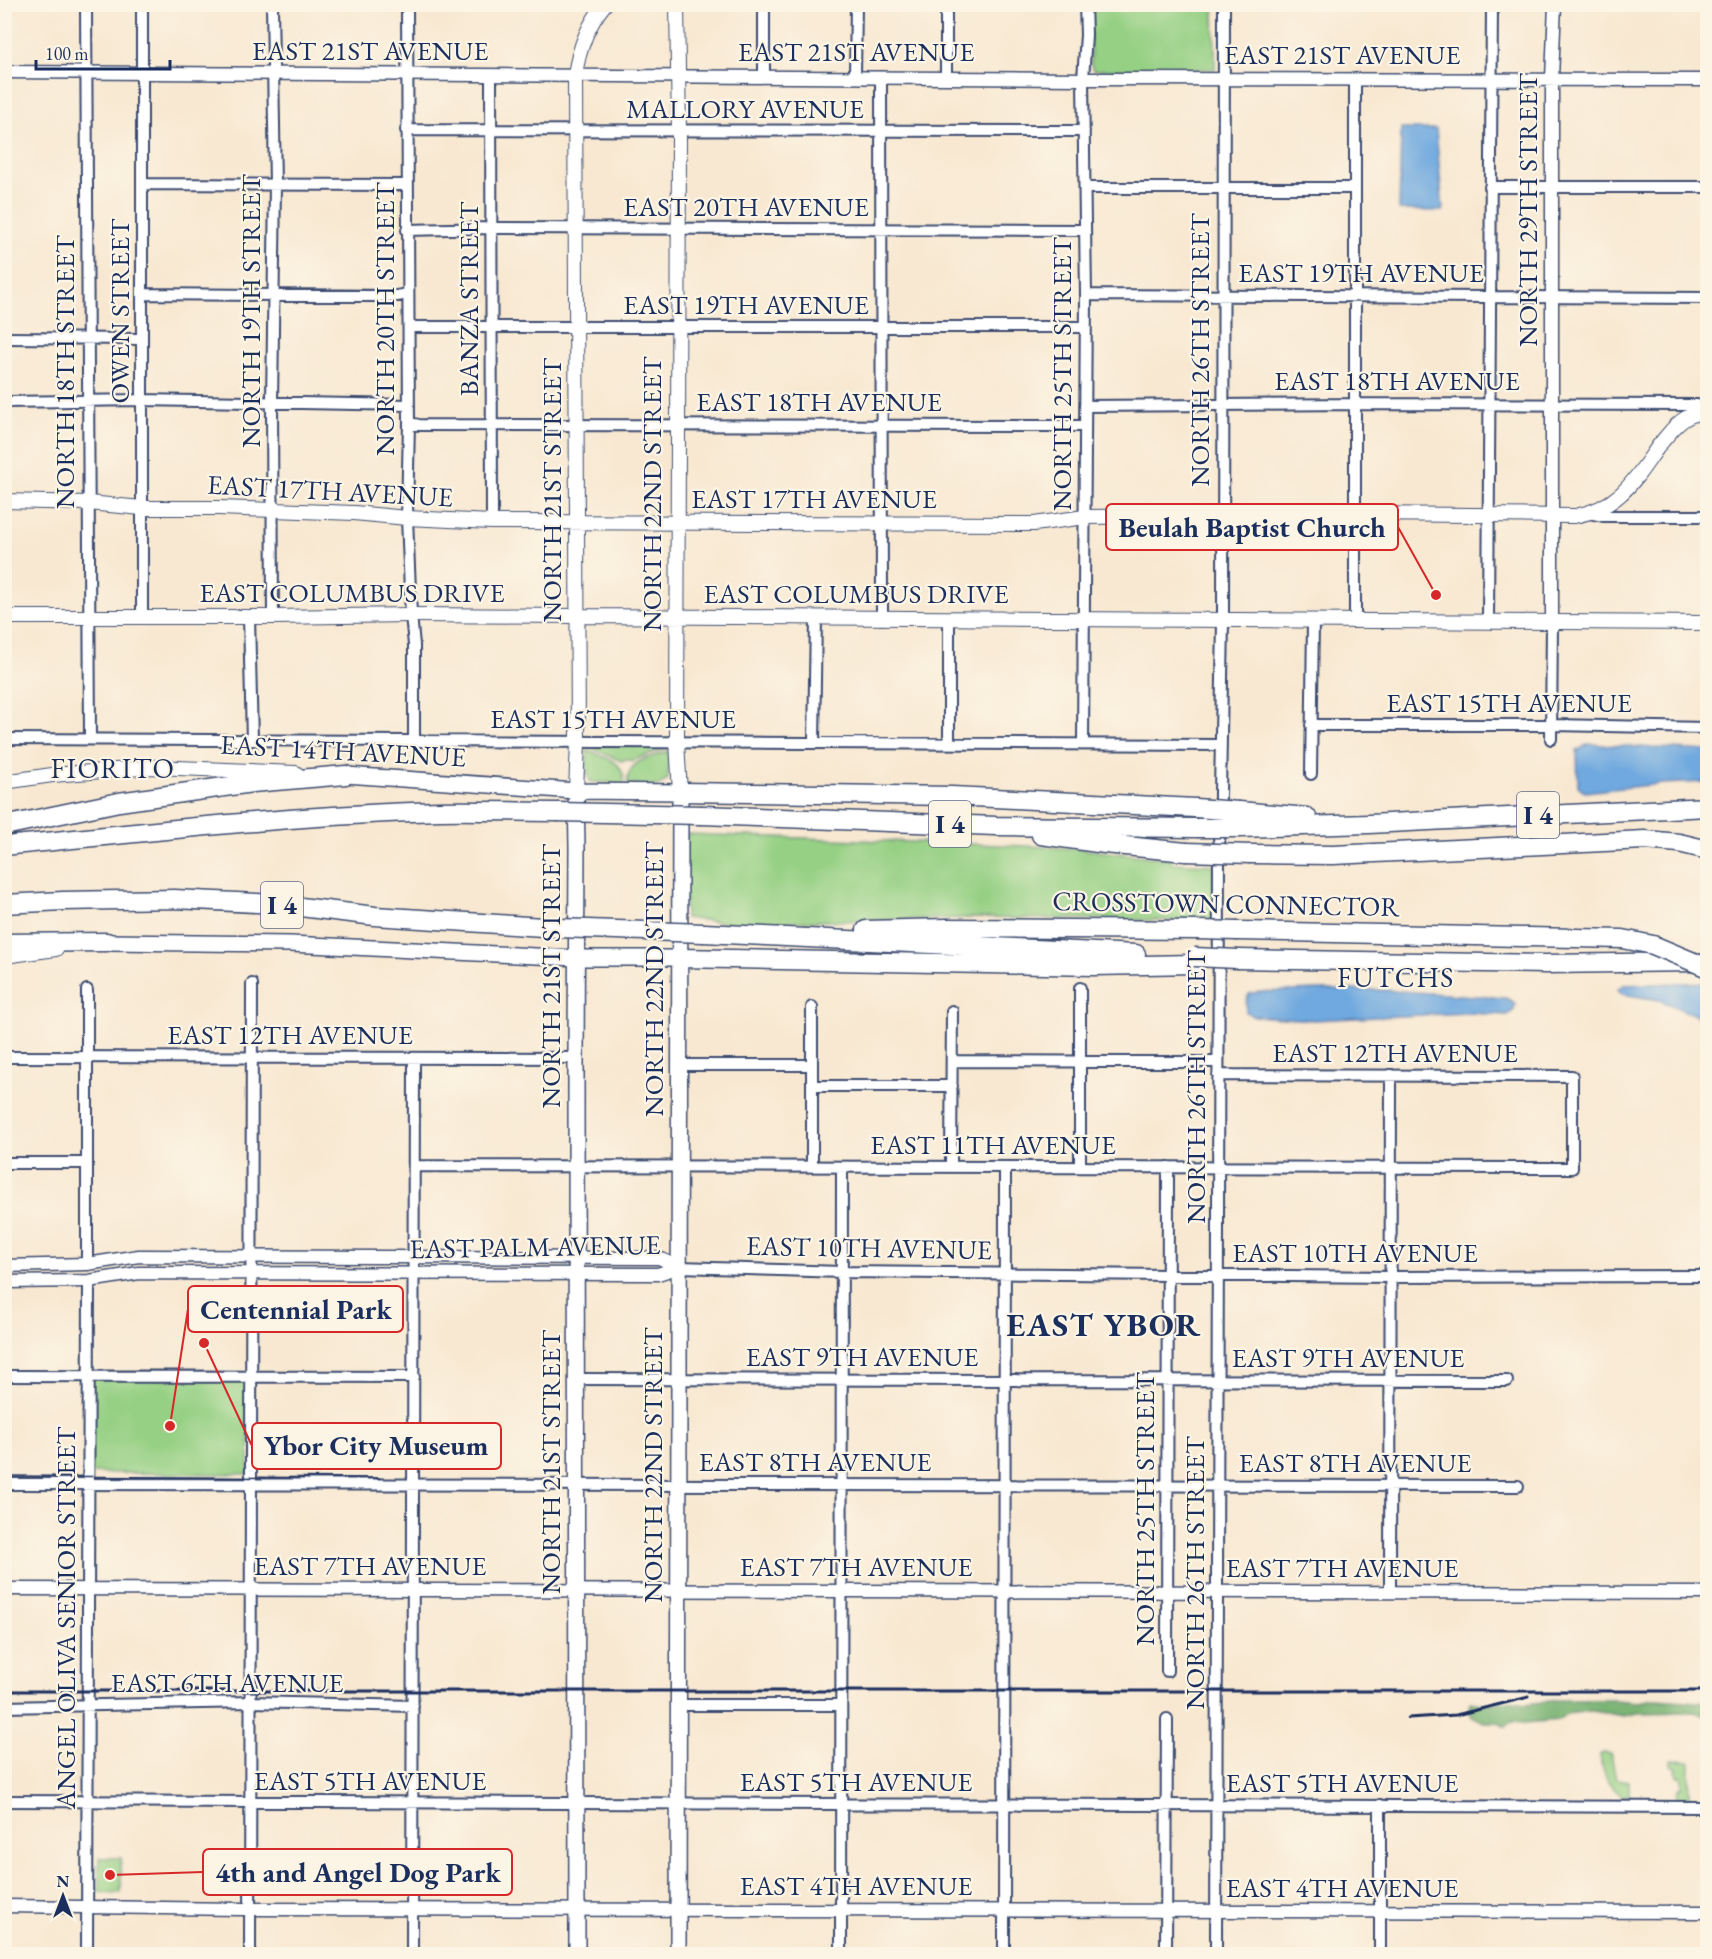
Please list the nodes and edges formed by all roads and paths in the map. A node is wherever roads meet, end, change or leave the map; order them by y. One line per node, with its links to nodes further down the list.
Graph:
1 (86, 4): 15 (street, NORTH 18TH STREET)
2 (142, 4): 16 (street, OWEN STREET)
3 (272, 4): 17 (street, NORTH 19TH STREET)
4 (407, 4): 18 (street, NORTH 20TH STREET)
5 (605, 4): 20 (main road, NORTH 21ST STREET)
6 (677, 4): 21 (main road, NORTH 22ND STREET)
7 (764, 4): 22 (street)
8 (856, 4): 23 (street)
9 (946, 4): 24 (street)
10 (1084, 4): 26 (street, NORTH 25TH STREET)
11 (1224, 4): 27 (street, NORTH 26TH STREET)
12 (1492, 4): 29 (street)
13 (1555, 4): 30 (street, NORTH 29TH STREET)
14 (4, 72): 15 (street, EAST 21ST AVENUE)
15 (86, 73): 16 (street, EAST 21ST AVENUE); 69 (street, NORTH 18TH STREET)
16 (143, 74): 17 (street, EAST 21ST AVENUE); 38 (street, OWEN STREET)
17 (273, 75): 18 (street, EAST 21ST AVENUE); 39 (street, NORTH 19TH STREET)
18 (407, 75): 19 (street, EAST 21ST AVENUE); 32 (street, NORTH 20TH STREET)
19 (491, 75): 20 (street, EAST 21ST AVENUE); 33 (street, BANZA STREET)
20 (575, 75): 21 (street, EAST 21ST AVENUE); 34 (main road, NORTH 21ST STREET)
21 (678, 75): 22 (street, EAST 21ST AVENUE); 36 (main road, NORTH 22ND STREET)
22 (764, 76): 23 (street, EAST 21ST AVENUE)
23 (855, 76): 25 (street, EAST 21ST AVENUE)
24 (946, 76): 25 (street, EAST 21ST AVENUE); 26 (street, EAST 21ST AVENUE)
25 (881, 77): 37 (street)
26 (1083, 79): 27 (street, EAST 21ST AVENUE); 35 (street, NORTH 25TH STREET)
27 (1224, 79): 28 (street, EAST 21ST AVENUE); 45 (street, NORTH 26TH STREET)
28 (1355, 79): 29 (street, EAST 21ST AVENUE); 46 (street)
29 (1490, 79): 30 (street, EAST 21ST AVENUE); 41 (street)
30 (1552, 79): 31 (street, EAST 21ST AVENUE); 42 (street, NORTH 29TH STREET)
31 (1707, 80)
32 (406, 130): 33 (street, MALLORY AVENUE); 40 (street, NORTH 20TH STREET)
33 (491, 130): 34 (street, MALLORY AVENUE); 47 (street, BANZA STREET)
34 (576, 130): 36 (street, MALLORY AVENUE); 48 (main road, NORTH 21ST STREET)
35 (1084, 131): 37 (street, MALLORY AVENUE); 44 (street, NORTH 25TH STREET)
36 (679, 132): 37 (street, MALLORY AVENUE); 49 (main road, NORTH 22ND STREET)
37 (881, 132): 51 (street)
38 (143, 184): 39 (street); 53 (street, OWEN STREET)
39 (275, 185): 40 (street); 54 (street, NORTH 19TH STREET)
40 (407, 185): 50 (street, NORTH 20TH STREET)
41 (1490, 187): 42 (street); 59 (street)
42 (1551, 187): 43 (street); 60 (street, NORTH 29TH STREET)
43 (1707, 187)
44 (1085, 188): 45 (street); 52 (street, NORTH 25TH STREET)
45 (1223, 188): 46 (street); 57 (street, NORTH 26TH STREET)
46 (1355, 188): 58 (street)
47 (492, 228): 48 (street, EAST 20TH AVENUE); 50 (street, EAST 20TH AVENUE); 63 (street, BANZA STREET)
48 (576, 228): 49 (street, EAST 20TH AVENUE); 64 (main road, NORTH 21ST STREET)
49 (678, 229): 51 (street, EAST 20TH AVENUE); 66 (main road, NORTH 22ND STREET)
50 (408, 230): 55 (street, NORTH 20TH STREET)
51 (881, 230): 52 (street, EAST 20TH AVENUE); 67 (street)
52 (1084, 230): 56 (street, NORTH 25TH STREET)
53 (143, 294): 54 (street); 70 (street, OWEN STREET)
54 (274, 294): 55 (street); 74 (street, NORTH 19TH STREET)
55 (408, 294): 62 (street, NORTH 20TH STREET)
56 (1086, 295): 57 (street, EAST 19TH AVENUE); 65 (street, NORTH 25TH STREET)
57 (1223, 295): 58 (street, EAST 19TH AVENUE); 77 (street, NORTH 26TH STREET)
58 (1355, 296): 59 (street, EAST 19TH AVENUE); 75 (street)
59 (1490, 296): 60 (street, EAST 19TH AVENUE); 78 (street)
60 (1552, 296): 61 (street, EAST 19TH AVENUE); 79 (street, NORTH 29TH STREET)
61 (1707, 298)
62 (409, 327): 63 (street, EAST 19TH AVENUE); 76 (street, NORTH 20TH STREET)
63 (492, 327): 64 (street, EAST 19TH AVENUE); 83 (street, BANZA STREET)
64 (576, 327): 66 (street, EAST 19TH AVENUE); 84 (main road, NORTH 21ST STREET)
65 (1084, 327): 67 (street, EAST 19TH AVENUE); 80 (street, NORTH 25TH STREET)
66 (678, 328): 67 (street, EAST 19TH AVENUE); 85 (main road, NORTH 22ND STREET)
67 (882, 328): 86 (street)
68 (4, 338): 69 (street)
69 (87, 338): 70 (street); 72 (street, NORTH 18TH STREET)
70 (142, 339): 71 (street, OWEN STREET)
71 (142, 400): 72 (street); 74 (street); 90 (street, OWEN STREET)
72 (89, 401): 73 (street); 89 (street, NORTH 18TH STREET)
73 (4, 402)
74 (272, 403): 76 (street); 91 (street, NORTH 19TH STREET)
75 (1355, 404): 77 (street, EAST 18TH AVENUE); 78 (street, EAST 18TH AVENUE); 93 (street)
76 (409, 405): 82 (street, NORTH 20TH STREET)
77 (1224, 405): 80 (street, EAST 18TH AVENUE); 95 (street, NORTH 26TH STREET)
78 (1488, 405): 79 (street, EAST 18TH AVENUE); 94 (street)
79 (1552, 405): 81 (street, EAST 18TH AVENUE); 96 (street, NORTH 29TH STREET)
80 (1085, 406): 87 (street, NORTH 25TH STREET)
81 (1707, 410): 92 (main road)
82 (409, 423): 83 (street, EAST 18TH AVENUE); 99 (street, NORTH 20TH STREET)
83 (492, 424): 84 (street, EAST 18TH AVENUE); 100 (street, BANZA STREET)
84 (577, 425): 85 (street, EAST 18TH AVENUE); 101 (main road, NORTH 21ST STREET)
85 (678, 425): 86 (street, EAST 18TH AVENUE); 102 (main road, NORTH 22ND STREET)
86 (882, 426): 87 (street, EAST 18TH AVENUE); 103 (street)
87 (1085, 426): 98 (street, NORTH 25TH STREET)
88 (4, 501): 89 (main road, EAST 17TH AVENUE)
89 (88, 503): 90 (main road, EAST 17TH AVENUE); 106 (street, NORTH 18TH STREET)
90 (142, 508): 91 (main road, EAST 17TH AVENUE); 107 (street, OWEN STREET)
91 (273, 510): 99 (main road, EAST 17TH AVENUE); 109 (street, NORTH 19TH STREET)
92 (1589, 513): 96 (main road, EAST 17TH AVENUE); 97 (street)
93 (1356, 514): 94 (main road, EAST 17TH AVENUE); 95 (main road, EAST 17TH AVENUE); 118 (street)
94 (1488, 514): 96 (main road, EAST 17TH AVENUE); 119 (street)
95 (1222, 515): 98 (main road, EAST 17TH AVENUE); 116 (street, NORTH 26TH STREET)
96 (1552, 516): 120 (street, NORTH 29TH STREET)
97 (1707, 516)
98 (1085, 517): 103 (main road, EAST 17TH AVENUE); 115 (street, NORTH 25TH STREET)
99 (407, 518): 100 (main road, EAST 17TH AVENUE); 104 (street, NORTH 20TH STREET)
100 (492, 522): 101 (main road, EAST 17TH AVENUE)
101 (577, 522): 102 (main road, EAST 17TH AVENUE); 110 (main road, NORTH 21ST STREET)
102 (678, 522): 103 (main road, EAST 17TH AVENUE); 111 (main road, NORTH 22ND STREET)
103 (882, 524): 113 (street)
104 (411, 615): 109 (main road, EAST COLUMBUS DRIVE); 110 (main road, EAST COLUMBUS DRIVE); 129 (street, NORTH 20TH STREET)
105 (4, 617): 106 (main road, EAST COLUMBUS DRIVE)
106 (89, 617): 107 (main road, EAST COLUMBUS DRIVE); 126 (street, NORTH 18TH STREET)
107 (142, 617): 108 (main road, EAST COLUMBUS DRIVE)
108 (249, 617): 109 (main road, EAST COLUMBUS DRIVE); 128 (street)
109 (273, 617)
110 (578, 617): 111 (main road, EAST COLUMBUS DRIVE); 130 (main road, NORTH 21ST STREET)
111 (678, 617): 112 (main road, EAST COLUMBUS DRIVE); 131 (main road, NORTH 22ND STREET)
112 (816, 619): 113 (main road, EAST COLUMBUS DRIVE); 132 (street)
113 (882, 619): 114 (main road, EAST COLUMBUS DRIVE)
114 (949, 619): 115 (main road, EAST COLUMBUS DRIVE); 133 (street)
115 (1084, 620): 116 (main road, EAST COLUMBUS DRIVE); 134 (street, NORTH 25TH STREET)
116 (1223, 621): 117 (main road, EAST COLUMBUS DRIVE); 135 (street, NORTH 26TH STREET)
117 (1313, 622): 118 (main road, EAST COLUMBUS DRIVE); 122 (street)
118 (1355, 622): 119 (main road, EAST COLUMBUS DRIVE)
119 (1488, 622): 120 (main road, EAST COLUMBUS DRIVE)
120 (1552, 622): 121 (main road, EAST COLUMBUS DRIVE); 123 (street, NORTH 29TH STREET)
121 (1707, 624)
122 (1311, 725): 123 (street, EAST 15TH AVENUE); 136 (street)
123 (1552, 725): 124 (street, EAST 15TH AVENUE); 127 (street, NORTH 29TH STREET)
124 (1707, 728)
125 (4, 739): 126 (street, EAST 15TH AVENUE)
126 (90, 739): 128 (street, EAST 15TH AVENUE)
127 (1551, 739)
128 (252, 740): 129 (street, EAST 15TH AVENUE)
129 (414, 741): 130 (street, EAST 15TH AVENUE)
130 (578, 742): 131 (street, EAST 15TH AVENUE); 139 (main road, NORTH 21ST STREET)
131 (677, 742): 132 (street, EAST 15TH AVENUE); 140 (main road, NORTH 22ND STREET)
132 (814, 742): 133 (street, EAST 15TH AVENUE)
133 (949, 743): 134 (street, EAST 15TH AVENUE)
134 (1083, 743): 135 (street, EAST 15TH AVENUE)
135 (1221, 745): 171 (street, NORTH 26TH STREET)
136 (1311, 774)
137 (346, 775): 138 (main road, EAST 14TH AVENUE); 139 (main road, EAST 14TH AVENUE); 143 (highway)
138 (4, 782)
139 (576, 791): 140 (main road, EAST 14TH AVENUE); 153 (main road, NORTH 21ST STREET)
140 (680, 792): 142 (highway, bridge); 154 (main road, NORTH 22ND STREET)
141 (1707, 807): 142 (highway, I 4)
142 (1239, 820): 144 (highway, I 4, bridge)
143 (4, 826)
144 (996, 826): 145 (highway, I 4, bridge); 146 (highway, CROSSTOWN CONNECTOR, bridge)
145 (4, 846)
146 (1707, 850)
147 (4, 904): 148 (highway, I 4, bridge)
148 (738, 935): 155 (highway, I 4); 157 (highway, CROSSTOWN CONNECTOR, bridge)
149 (108, 942): 150 (highway); 151 (main road); 152 (main road)
150 (4, 943)
151 (4, 956)
152 (542, 956): 153 (main road); 161 (main road)
153 (576, 958): 154 (main road); 161 (main road, NORTH 21ST STREET)
154 (679, 958): 155 (highway); 172 (main road, NORTH 22ND STREET)
155 (1194, 960): 156 (highway, I 4, bridge)
156 (1707, 962)
157 (1707, 968)
158 (252, 984): 166 (street)
159 (1080, 988): 170 (street)
160 (87, 990): 165 (street)
161 (576, 1002): 168 (main road, NORTH 21ST STREET)
162 (812, 1008): 173 (street)
163 (952, 1011): 169 (street)
164 (4, 1057): 165 (street, EAST 12TH AVENUE)
165 (87, 1057): 166 (street, EAST 12TH AVENUE); 179 (street)
166 (252, 1058): 167 (street, EAST 12TH AVENUE); 192 (street)
167 (414, 1058): 168 (street, EAST 12TH AVENUE); 180 (street)
168 (576, 1058): 181 (main road, NORTH 21ST STREET)
169 (952, 1061): 170 (street); 177 (street)
170 (1080, 1062): 171 (street); 187 (street)
171 (1218, 1062): 174 (street, NORTH 26TH STREET)
172 (679, 1065): 173 (street); 182 (main road, NORTH 22ND STREET)
173 (812, 1065): 176 (street)
174 (1218, 1075): 175 (street, EAST 12TH AVENUE); 189 (street, NORTH 26TH STREET)
175 (1391, 1075): 190 (street); 191 (street, EAST 12TH AVENUE)
176 (812, 1086): 177 (street); 183 (street)
177 (952, 1086): 185 (street)
178 (4, 1163): 179 (street)
179 (87, 1163): 195 (street)
180 (414, 1166): 181 (street, EAST 11TH AVENUE); 193 (street)
181 (576, 1166): 182 (street, EAST 11TH AVENUE); 194 (main road, NORTH 21ST STREET)
182 (679, 1166): 183 (street, EAST 11TH AVENUE); 197 (main road, NORTH 22ND STREET)
183 (812, 1167): 184 (street, EAST 11TH AVENUE)
184 (842, 1167): 185 (street, EAST 11TH AVENUE); 198 (street)
185 (951, 1167): 186 (street, EAST 11TH AVENUE)
186 (1005, 1167): 187 (street, EAST 11TH AVENUE); 200 (street)
187 (1080, 1167): 188 (street, EAST 11TH AVENUE)
188 (1168, 1167): 189 (street, EAST 11TH AVENUE); 203 (street, NORTH 25TH STREET)
189 (1218, 1168): 190 (street, EAST 11TH AVENUE); 204 (street, NORTH 26TH STREET)
190 (1391, 1168): 191 (street, EAST 11TH AVENUE); 206 (street)
191 (1572, 1168)
192 (252, 1257): 193 (street, EAST PALM AVENUE); 195 (street, EAST PALM AVENUE); 199 (street)
193 (414, 1257): 194 (street, EAST PALM AVENUE); 201 (street)
194 (577, 1257): 197 (street, EAST PALM AVENUE); 202 (main road, NORTH 21ST STREET)
195 (87, 1264): 196 (street, EAST PALM AVENUE)
196 (4, 1266)
197 (679, 1267): 198 (street, EAST 10TH AVENUE); 202 (street, EAST PALM AVENUE); 214 (main road, NORTH 22ND STREET)
198 (842, 1272): 200 (street, EAST 10TH AVENUE); 215 (street)
199 (252, 1273): 201 (street, EAST PALM AVENUE); 207 (street, EAST PALM AVENUE); 211 (street)
200 (1005, 1273): 203 (street, EAST 10TH AVENUE); 216 (street)
201 (414, 1274): 202 (street, EAST PALM AVENUE); 212 (street)
202 (577, 1274): 213 (main road, NORTH 21ST STREET)
203 (1168, 1275): 204 (street, EAST 10TH AVENUE); 217 (street, NORTH 25TH STREET)
204 (1218, 1275): 206 (street, EAST 10TH AVENUE); 218 (street, NORTH 26TH STREET)
205 (1707, 1276): 206 (street, EAST 10TH AVENUE)
206 (1391, 1277): 219 (street)
207 (89, 1281): 208 (street, EAST PALM AVENUE); 210 (street, ANGEL OLIVA SENIOR STREET)
208 (4, 1282)
209 (4, 1376): 210 (street)
210 (88, 1377): 211 (street); 222 (street, ANGEL OLIVA SENIOR STREET)
211 (252, 1377): 212 (street); 226 (street)
212 (414, 1377): 223 (street)
213 (577, 1379): 214 (street, EAST 9TH AVENUE); 224 (main road, NORTH 21ST STREET)
214 (679, 1379): 215 (street, EAST 9TH AVENUE); 225 (main road, NORTH 22ND STREET)
215 (842, 1380): 216 (street, EAST 9TH AVENUE); 227 (street)
216 (1005, 1380): 217 (street, EAST 9TH AVENUE); 228 (street)
217 (1168, 1380): 218 (street, EAST 9TH AVENUE); 229 (street, NORTH 25TH STREET)
218 (1218, 1380): 219 (street, EAST 9TH AVENUE); 230 (street, NORTH 26TH STREET)
219 (1391, 1381): 220 (street, EAST 9TH AVENUE); 231 (street)
220 (1507, 1381)
221 (4, 1484): 222 (street, EAST 8TH AVENUE)
222 (88, 1484): 226 (street, EAST 8TH AVENUE); 234 (street, ANGEL OLIVA SENIOR STREET)
223 (413, 1484): 224 (street, EAST 8TH AVENUE); 226 (street, EAST 8TH AVENUE); 236 (street)
224 (577, 1484): 225 (street, EAST 8TH AVENUE); 237 (main road, NORTH 21ST STREET)
225 (678, 1484): 227 (street, EAST 8TH AVENUE); 238 (main road, NORTH 22ND STREET)
226 (251, 1485): 235 (street)
227 (842, 1485): 228 (street, EAST 8TH AVENUE); 239 (street)
228 (1005, 1485): 229 (street, EAST 8TH AVENUE); 240 (street)
229 (1167, 1485): 230 (street, EAST 8TH AVENUE); 241 (street, NORTH 25TH STREET)
230 (1218, 1486): 231 (street, EAST 8TH AVENUE); 242 (street, NORTH 26TH STREET)
231 (1390, 1486): 232 (street, EAST 8TH AVENUE); 243 (street)
232 (1518, 1486)
233 (4, 1589): 234 (street, EAST 7TH AVENUE)
234 (88, 1590): 235 (street, EAST 7TH AVENUE); 249 (street, ANGEL OLIVA SENIOR STREET)
235 (251, 1590): 236 (street, EAST 7TH AVENUE); 246 (street)
236 (413, 1590): 237 (street, EAST 7TH AVENUE); 250 (street)
237 (577, 1591): 238 (street, EAST 7TH AVENUE); 257 (main road, NORTH 21ST STREET)
238 (678, 1591): 239 (street, EAST 7TH AVENUE); 247 (main road, NORTH 22ND STREET)
239 (841, 1591): 240 (street, EAST 7TH AVENUE); 248 (street)
240 (1005, 1592): 241 (street, EAST 7TH AVENUE); 260 (street)
241 (1167, 1592): 242 (street, EAST 7TH AVENUE); 245 (street, NORTH 25TH STREET)
242 (1217, 1592): 243 (street, EAST 7TH AVENUE); 262 (street, NORTH 26TH STREET)
243 (1390, 1592): 244 (street, EAST 7TH AVENUE)
244 (1707, 1593)
245 (1167, 1671)
246 (251, 1702): 249 (street, EAST 6TH AVENUE); 250 (street, EAST 6TH AVENUE); 255 (street)
247 (678, 1705): 248 (street); 258 (main road, NORTH 22ND STREET)
248 (841, 1705): 259 (street)
249 (88, 1706): 251 (street, EAST 6TH AVENUE); 254 (street, ANGEL OLIVA SENIOR STREET)
250 (413, 1706): 256 (street)
251 (4, 1707)
252 (1167, 1719): 261 (street)
253 (4, 1801): 254 (street, EAST 5TH AVENUE)
254 (88, 1803): 255 (street, EAST 5TH AVENUE); 266 (street, ANGEL OLIVA SENIOR STREET)
255 (251, 1803): 256 (street, EAST 5TH AVENUE); 267 (street)
256 (413, 1803): 257 (street, EAST 5TH AVENUE); 269 (street)
257 (576, 1804): 258 (street, EAST 5TH AVENUE); 270 (main road, NORTH 21ST STREET)
258 (678, 1804): 259 (street, EAST 5TH AVENUE); 268 (main road, NORTH 22ND STREET)
259 (841, 1804): 260 (street, EAST 5TH AVENUE); 271 (street)
260 (1004, 1805): 261 (street, EAST 5TH AVENUE); 272 (street)
261 (1167, 1805): 262 (street, EAST 5TH AVENUE); 273 (street)
262 (1217, 1805): 263 (street, EAST 5TH AVENUE); 274 (street, NORTH 26TH STREET)
263 (1380, 1805): 264 (street, EAST 5TH AVENUE); 275 (street)
264 (1707, 1807)
265 (4, 1906): 266 (street, EAST 4TH AVENUE)
266 (87, 1907): 267 (street, EAST 4TH AVENUE); 277 (street, ANGEL OLIVA SENIOR STREET)
267 (250, 1909): 269 (street, EAST 4TH AVENUE); 278 (street)
268 (678, 1909): 270 (street, EAST 4TH AVENUE); 271 (street, EAST 4TH AVENUE); 281 (main road, NORTH 22ND STREET)
269 (412, 1910): 270 (street, EAST 4TH AVENUE); 279 (street)
270 (577, 1910): 280 (main road, NORTH 21ST STREET)
271 (841, 1911): 272 (street, EAST 4TH AVENUE); 282 (street)
272 (1004, 1911): 273 (street, EAST 4TH AVENUE); 283 (street)
273 (1167, 1911): 274 (street, EAST 4TH AVENUE); 284 (street)
274 (1216, 1911): 275 (street, EAST 4TH AVENUE); 285 (street, NORTH 26TH STREET)
275 (1380, 1912): 276 (street, EAST 4TH AVENUE); 286 (street)
276 (1707, 1912)
277 (87, 1954)
278 (250, 1954)
279 (412, 1954)
280 (577, 1954)
281 (678, 1954)
282 (841, 1954)
283 (1004, 1954)
284 (1166, 1954)
285 (1216, 1954)
286 (1380, 1954)

